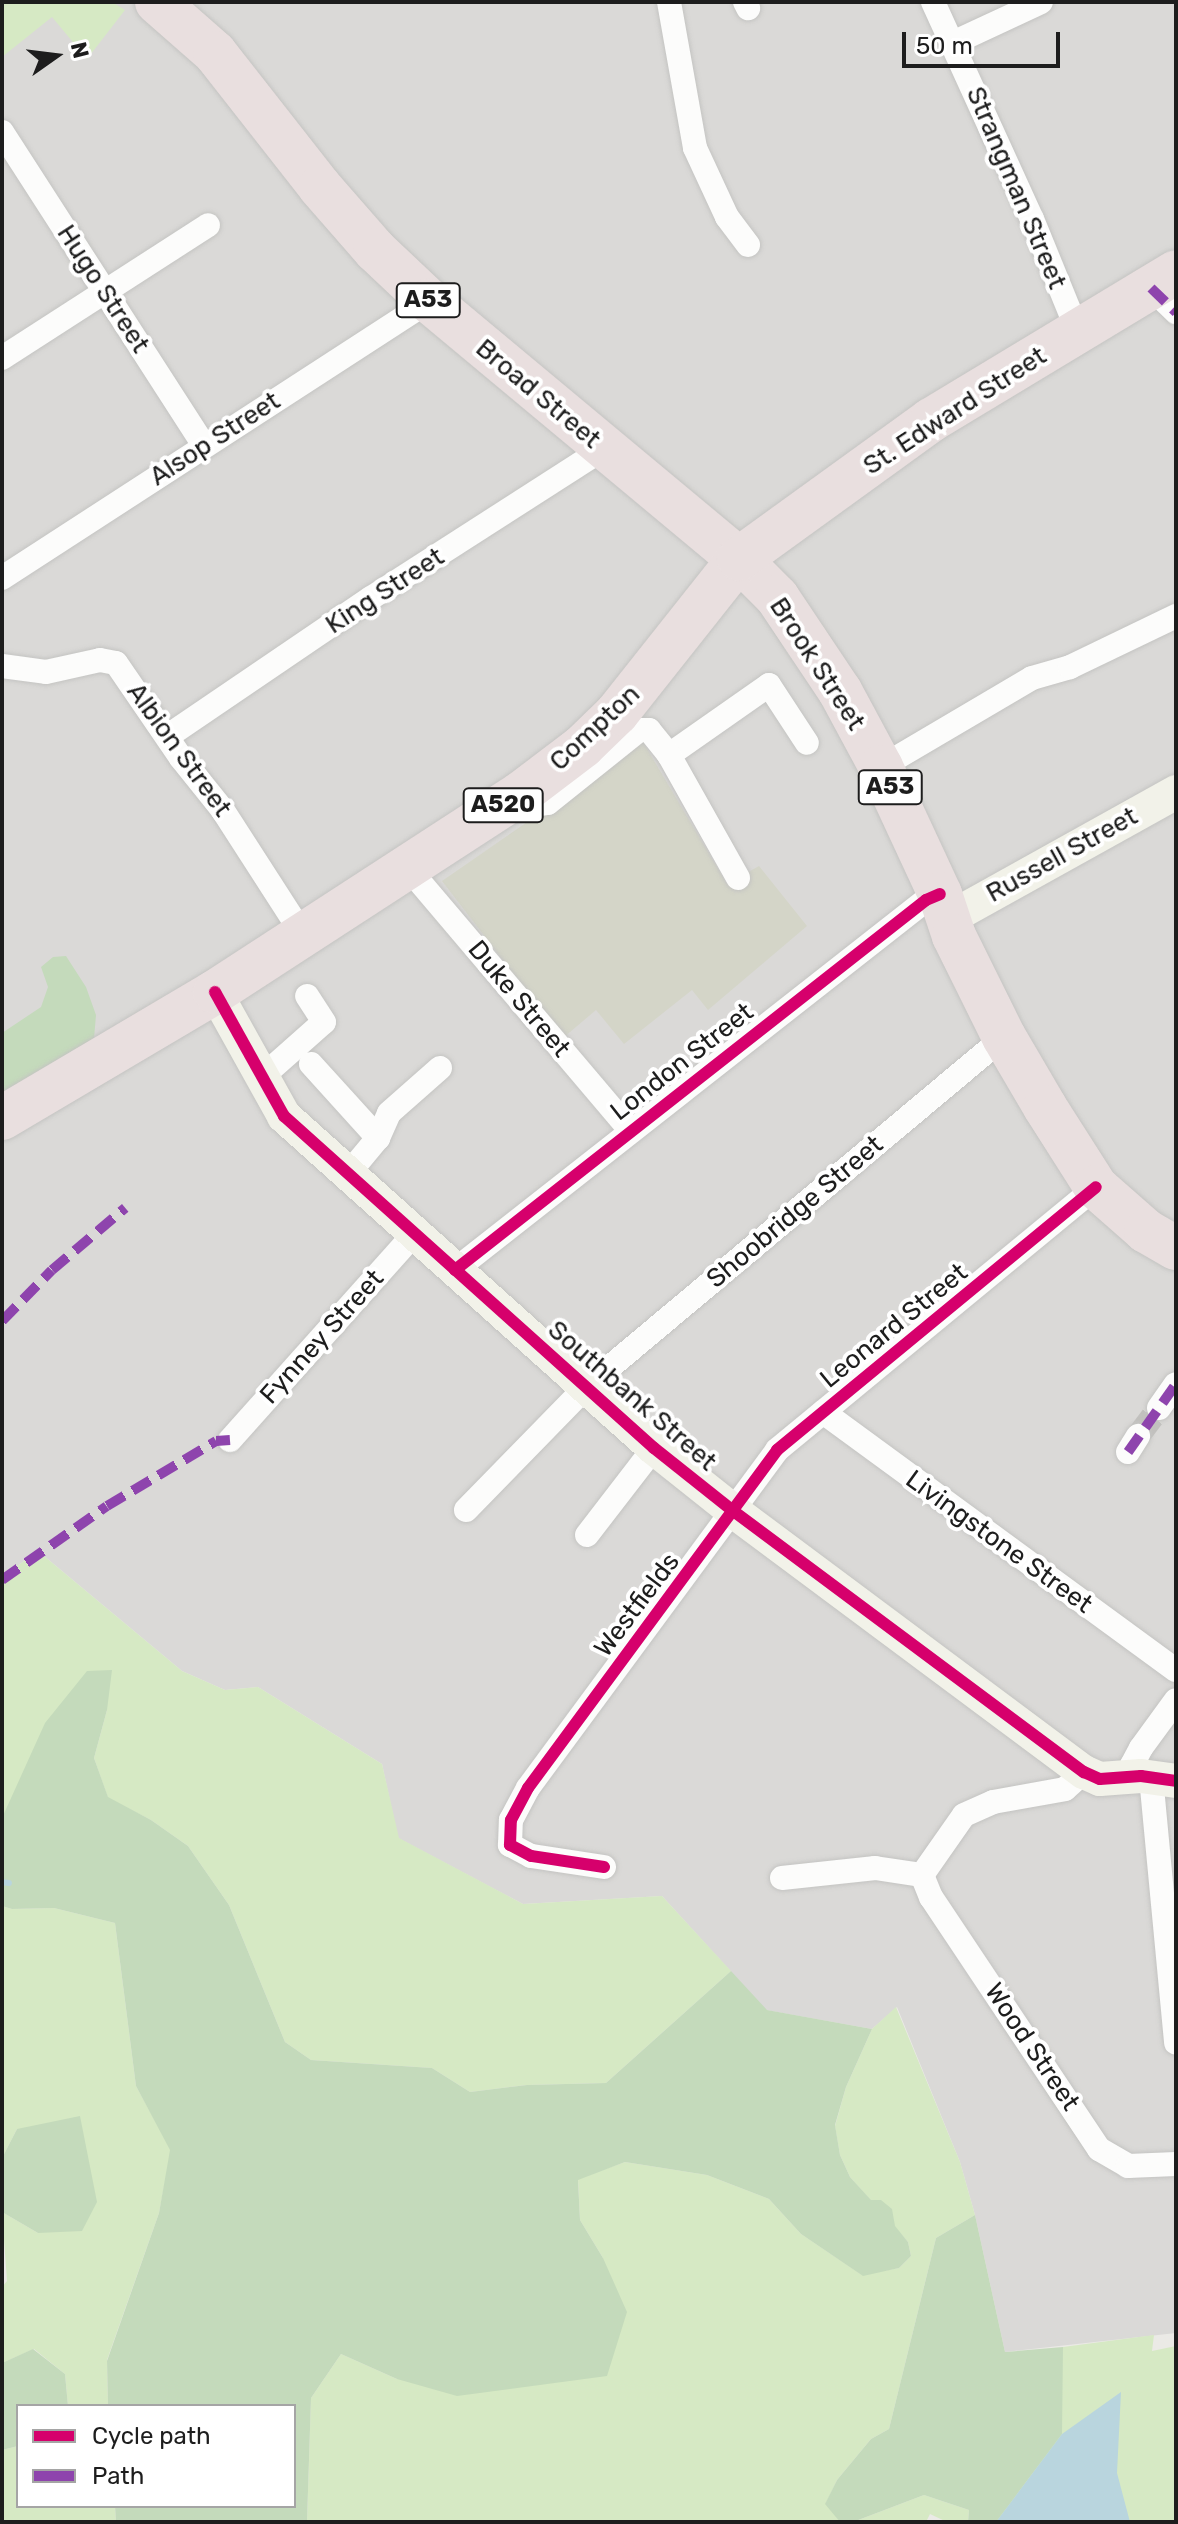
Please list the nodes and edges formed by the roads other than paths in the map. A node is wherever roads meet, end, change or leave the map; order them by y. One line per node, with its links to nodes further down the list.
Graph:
1 (157, 2): 11 (highway, Broad Street / A53)
2 (669, 2): 8 (street)
3 (933, 2): 5 (street, Strangman Street)
4 (1041, 2): 5 (street)
5 (953, 43): 12 (street, Strangman Street)
6 (2, 132): 10 (street, Hugo Street)
7 (208, 225): 10 (street)
8 (748, 245)
9 (1168, 290): 12 (highway, St. Edward Street / A520)
10 (104, 291): 13 (street); 14 (street, Hugo Street)
11 (429, 301): 14 (street, Alsop Street); 15 (highway, Broad Street / A53)
12 (1078, 332): 16 (highway, St. Edward Street / A520)
13 (2, 358)
14 (204, 446): 17 (street, Alsop Street)
15 (603, 449): 16 (highway, Broad Street / A53); 20 (street, King Street)
16 (739, 559): 23 (highway, Brook Street / A53); 25 (highway, Compton / A520)
17 (2, 578)
18 (1176, 616): 23 (street)
19 (2, 666): 20 (street, Albion Street)
20 (168, 736): 29 (street, Albion Street)
21 (807, 743): 22 (street)
22 (669, 755): 25 (street); 27 (street)
23 (881, 767): 28 (highway, Brook Street / A53)
24 (1176, 792): 28 (street, Russell Street)
25 (520, 794): 26 (highway, Compton / A520)
26 (407, 867): 29 (highway, Compton / A520); 37 (street, Duke Street)
27 (738, 878)
28 (944, 907): 32 (highway, Brook Street / A53); 37 (street, London Street)
29 (304, 936): 30 (highway, Compton / A520)
30 (215, 992): 35 (street, Southbank Street); 36 (highway, A520)
31 (307, 996): 35 (street)
32 (1004, 1037): 40 (highway, A53); 45 (street, Shoobridge Street)
33 (311, 1064): 38 (street)
34 (440, 1068): 38 (street)
35 (263, 1076): 39 (street, Southbank Street)
36 (2, 1118)
37 (630, 1130): 43 (street, London Street)
38 (378, 1138): 39 (street)
39 (348, 1174): 41 (street, Southbank Street)
40 (1096, 1187): 42 (highway, A53); 47 (street, Leonard Street)
41 (414, 1234): 43 (street, Southbank Street); 48 (street, Fynney Street)
42 (1176, 1248)
43 (455, 1270): 45 (street, Southbank Street)
44 (1176, 1384): 46 (street)
45 (586, 1387): 49 (street, Southbank Street); 50 (street, Shoobridge Street)
46 (1159, 1408)
47 (823, 1412): 51 (street, Leonard Street); 53 (street, Livingstone Street)
48 (230, 1440)
49 (654, 1448): 51 (street, Southbank Street); 52 (street)
50 (466, 1510)
51 (732, 1510): 55 (street, Southbank Street); 57 (street, Westfields)
52 (587, 1535)
53 (1176, 1670)
54 (1176, 1700): 56 (street)
55 (1084, 1772): 56 (street); 58 (street)
56 (1152, 1778): 60 (street)
57 (604, 1867)
58 (922, 1875): 59 (street); 61 (street, Wood Street)
59 (782, 1878)
60 (1176, 2043)
61 (1176, 2164)

